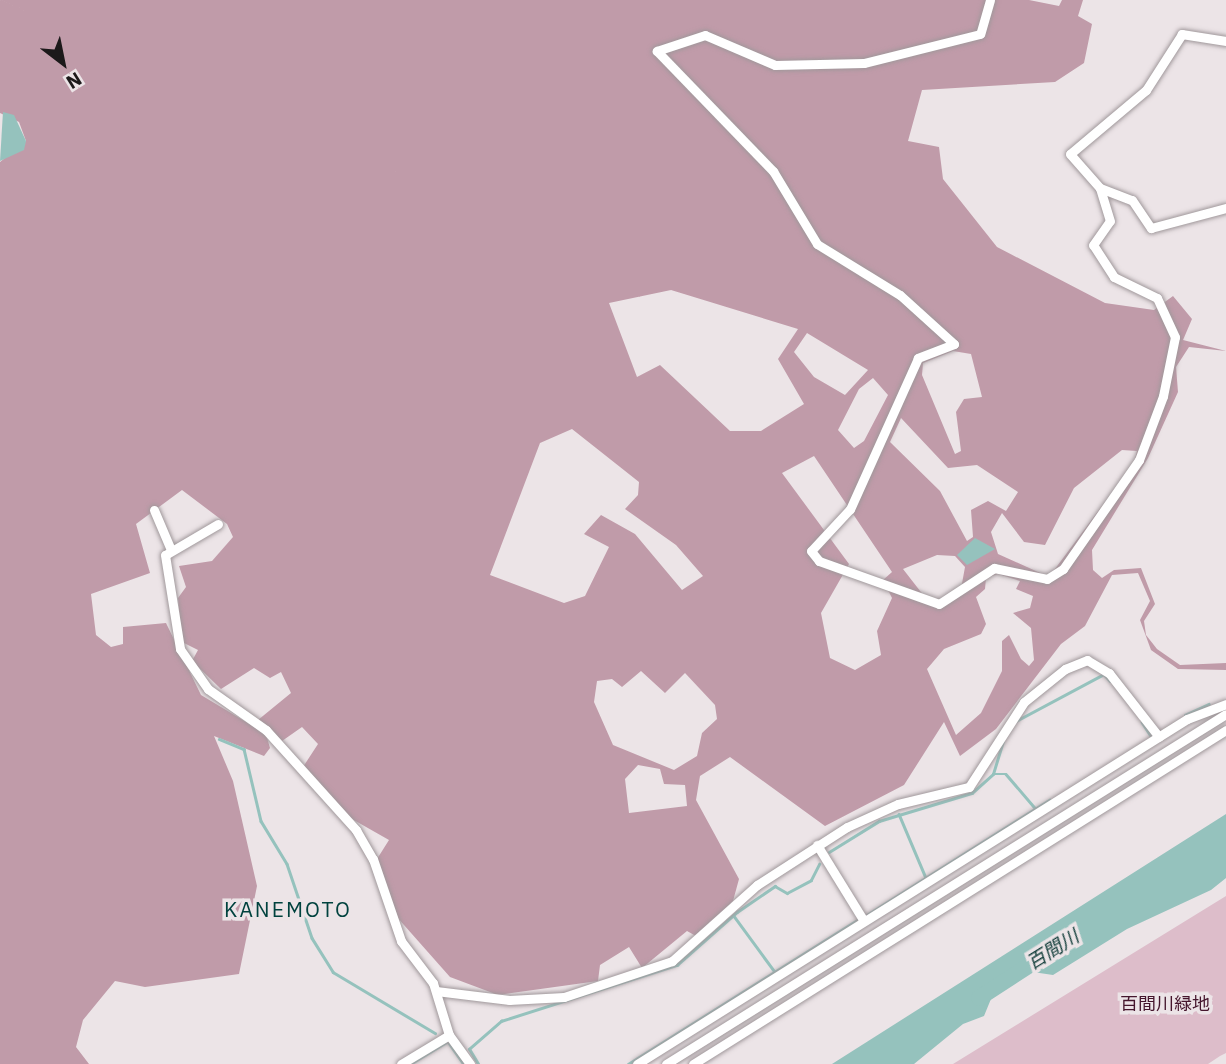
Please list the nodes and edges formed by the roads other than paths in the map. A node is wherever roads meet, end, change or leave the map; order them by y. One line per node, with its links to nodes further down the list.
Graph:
1 (990, 0): 3 (street)
2 (1226, 41): 3 (street)
3 (1100, 188): 4 (street)
4 (1226, 208)
5 (154, 510): 7 (street)
6 (218, 524): 7 (street)
7 (171, 550): 14 (street)
8 (1226, 704): 11 (street)
9 (1226, 714): 19 (street)
10 (1226, 730): 20 (street)
11 (1158, 735): 12 (street); 13 (street)
12 (817, 845): 13 (street); 14 (street)
13 (862, 919): 18 (street)
14 (436, 991): 15 (street)
15 (449, 1035): 16 (street); 17 (street)
16 (401, 1064)
17 (470, 1064)
18 (636, 1064)
19 (666, 1064)
20 (693, 1064)

